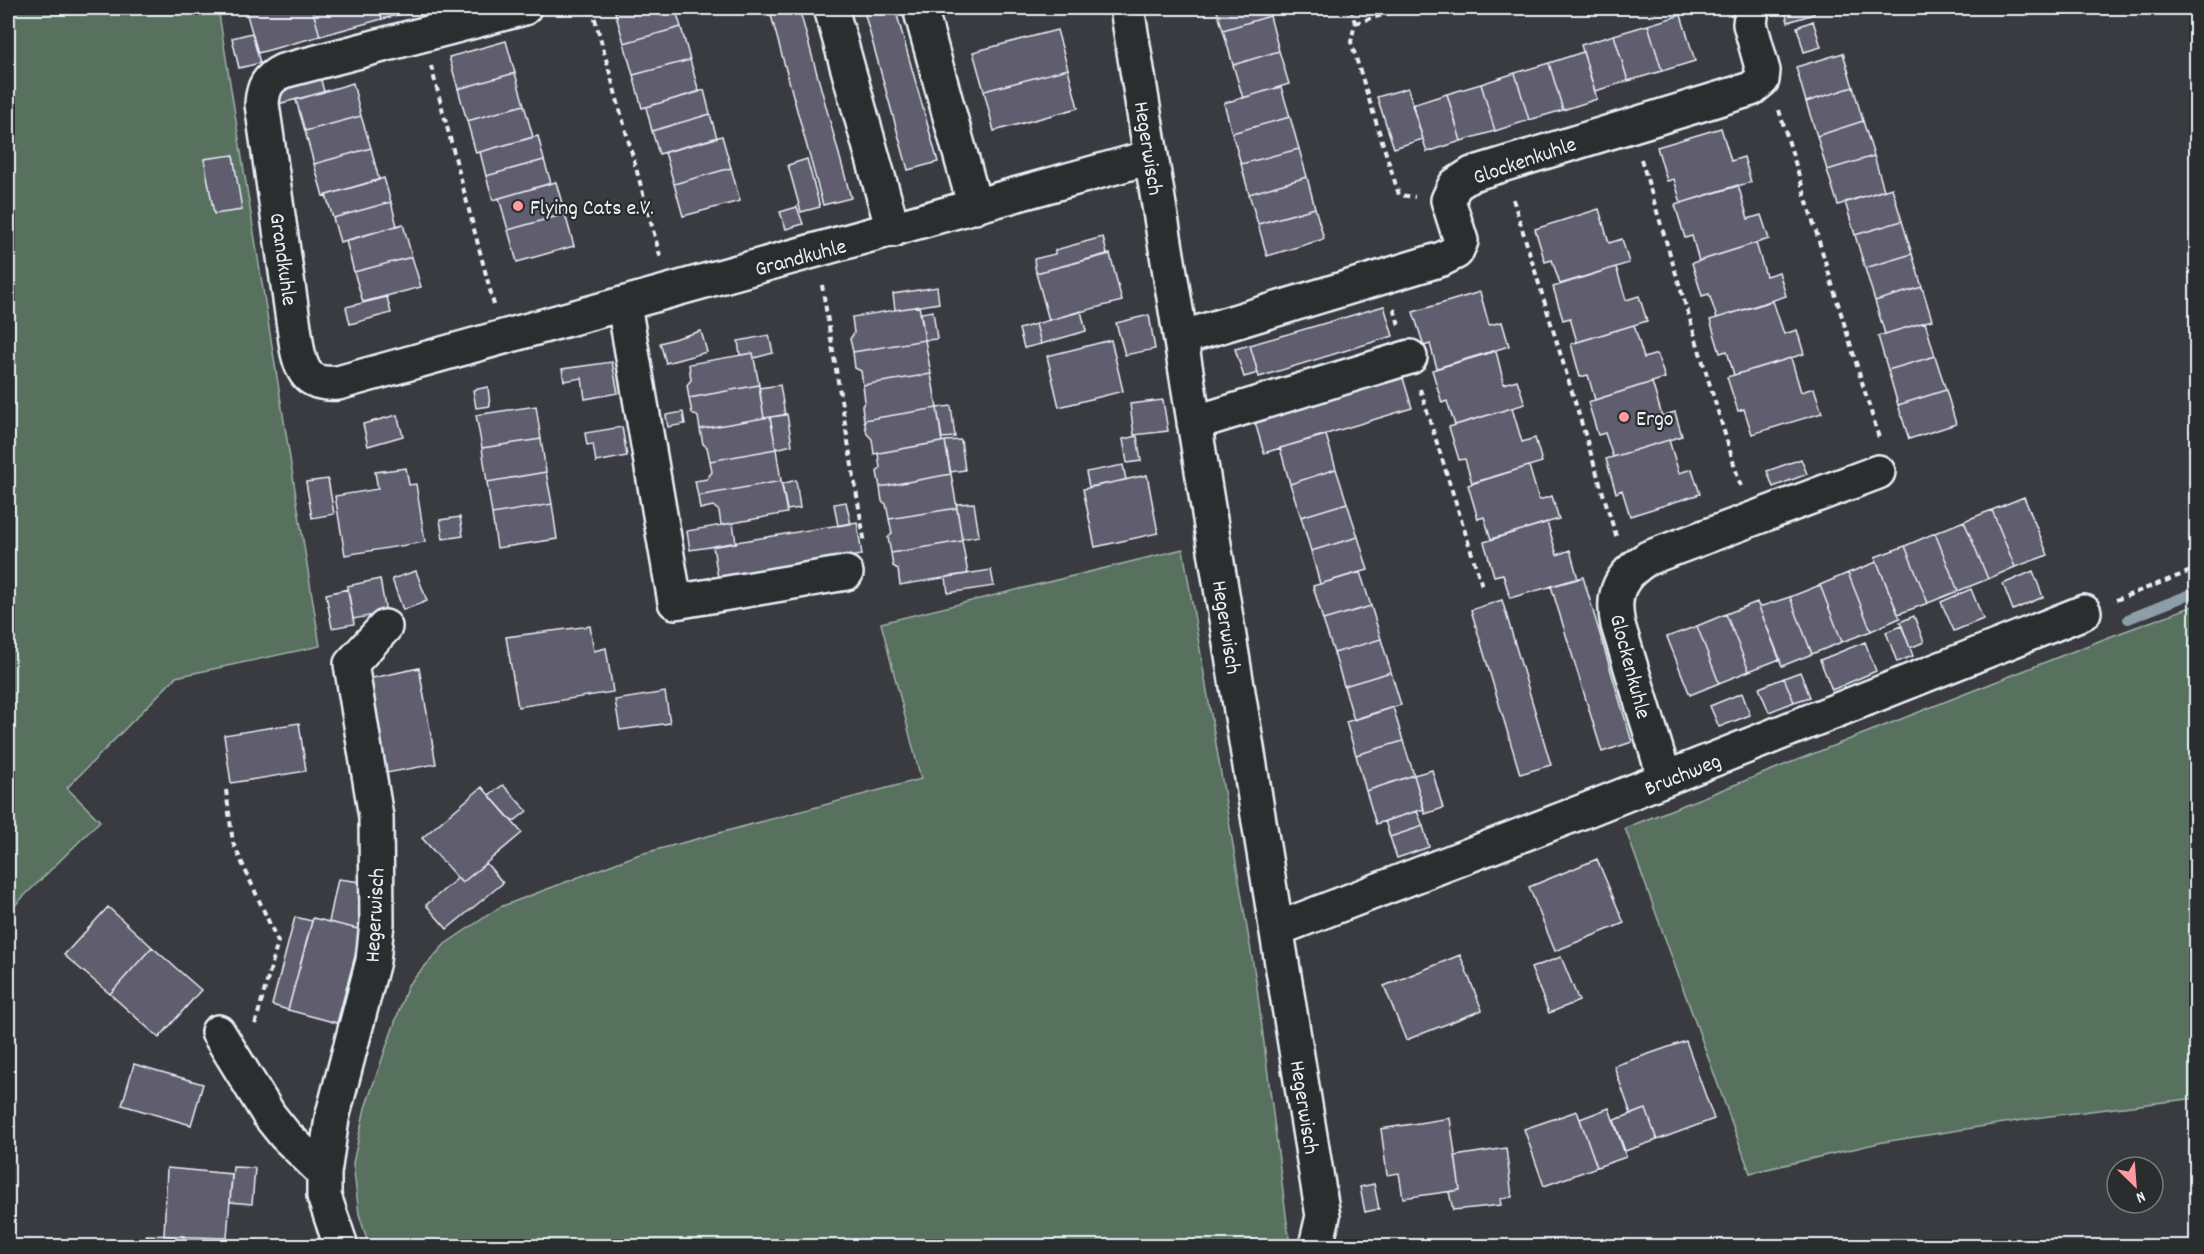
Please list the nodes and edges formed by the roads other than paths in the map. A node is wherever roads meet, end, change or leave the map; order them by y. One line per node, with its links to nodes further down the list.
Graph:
1 (525, 8): 9 (street, Grandkuhle)
2 (831, 8): 8 (street)
3 (920, 8): 7 (street)
4 (1127, 8): 6 (street, Hegerwisch)
5 (1752, 8): 10 (street, Glockenkuhle)
6 (1151, 157): 7 (street, Grandkuhle); 10 (street, Hegerwisch)
7 (975, 207): 8 (street, Grandkuhle)
8 (893, 230): 9 (street, Grandkuhle)
9 (624, 305): 14 (street)
10 (1181, 338): 12 (street, Hegerwisch)
11 (1410, 357): 12 (street)
12 (1194, 423): 18 (street, Hegerwisch)
13 (1878, 472): 17 (street, Glockenkuhle)
14 (846, 573)
15 (2084, 612): 17 (street, Bruchweg)
16 (385, 627): 20 (street, Hegerwisch)
17 (1665, 780): 18 (street, Bruchweg)
18 (1277, 928): 22 (street, Hegerwisch)
19 (218, 1032): 20 (street)
20 (324, 1173): 21 (street, Hegerwisch)
21 (341, 1246)
22 (1316, 1246)

